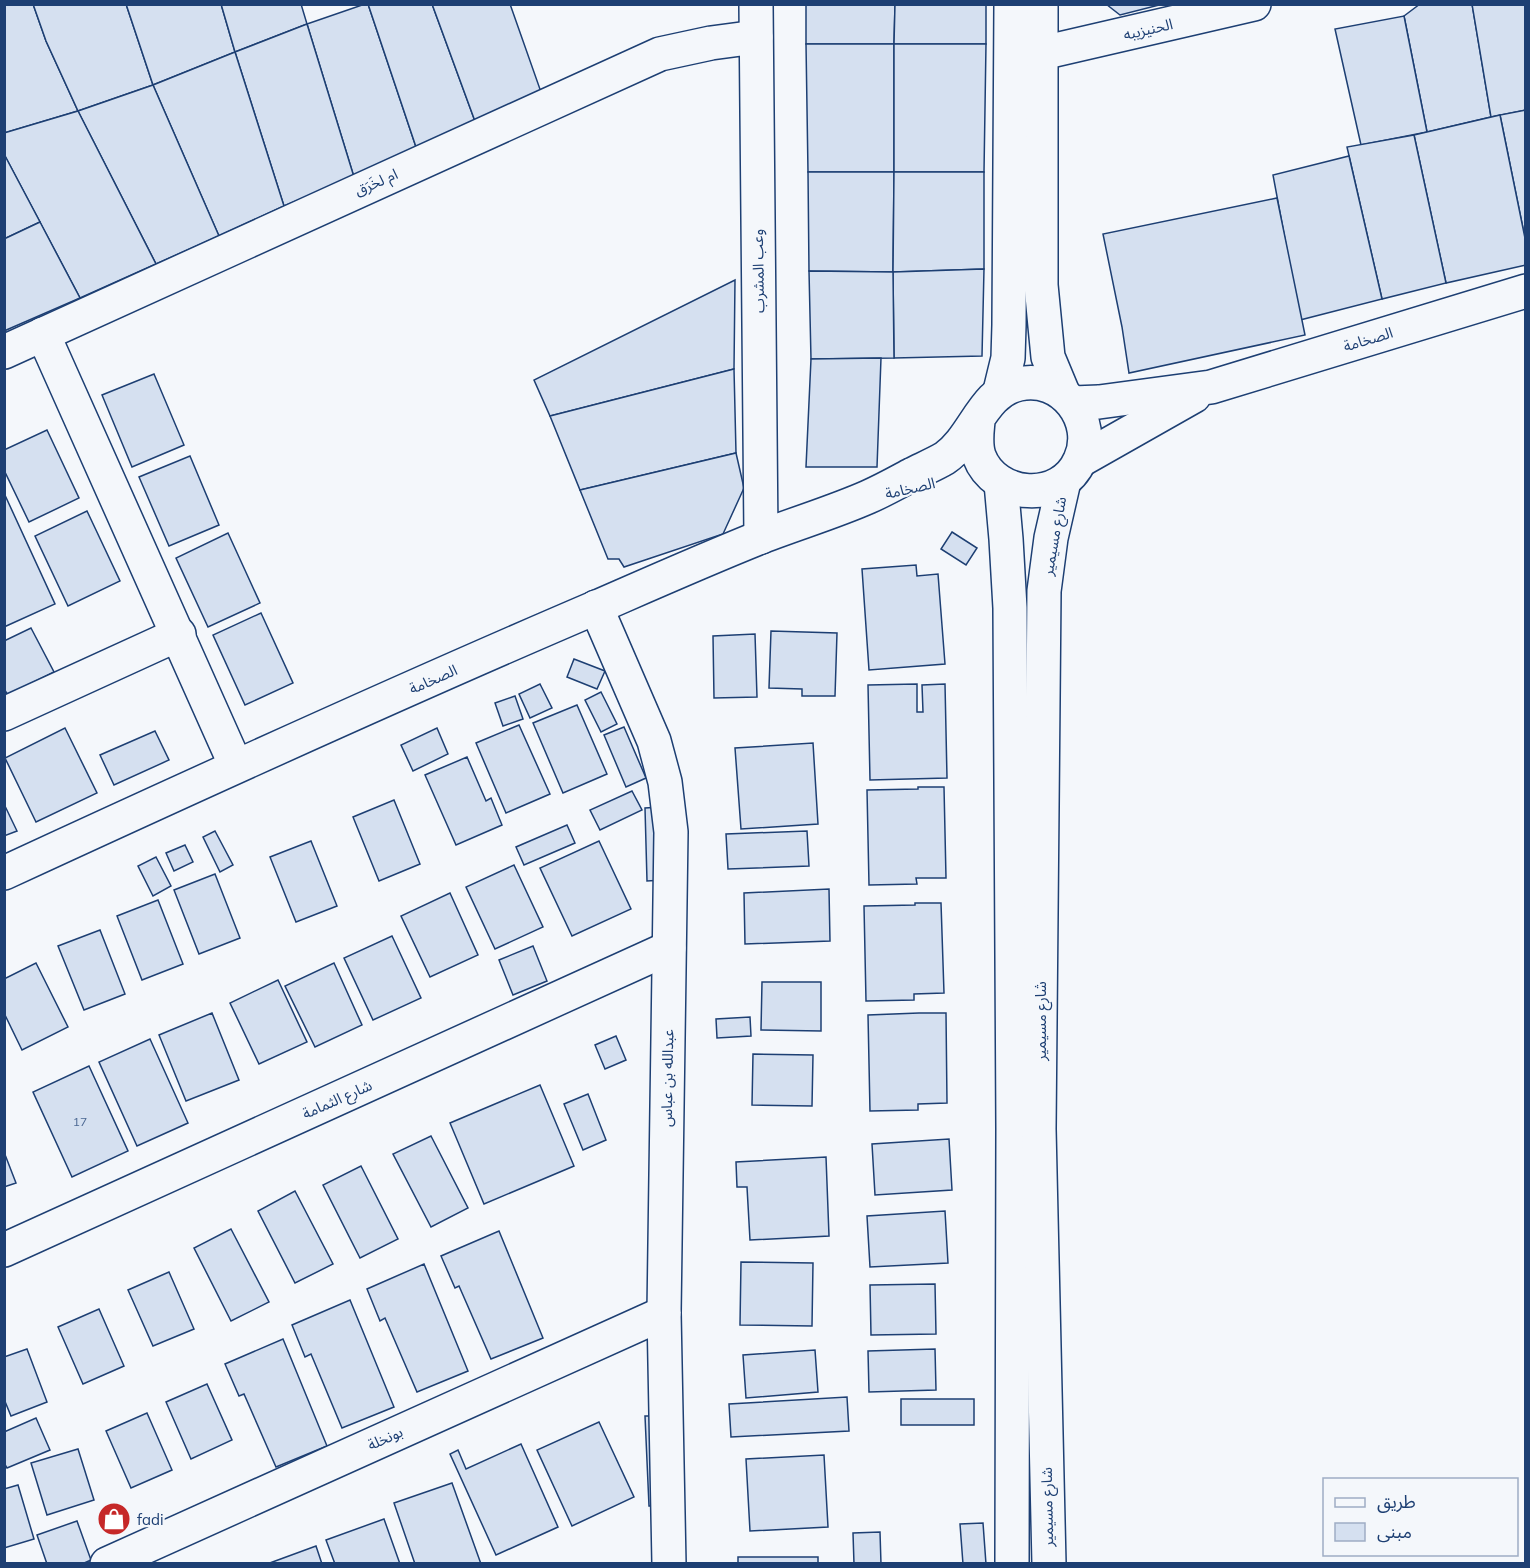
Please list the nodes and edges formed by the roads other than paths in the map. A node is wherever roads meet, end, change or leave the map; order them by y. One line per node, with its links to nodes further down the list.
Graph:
1 (756, 4): 5 (street, وعب المشرب)
2 (1011, 4): 6 (street)
3 (1041, 4): 6 (street)
4 (1254, 4): 6 (street, الحنيزيبه)
5 (756, 37): 9 (street, ام لخَرَق); 18 (street, وعب المشرب)
6 (1026, 52): 7 (street)
7 (1025, 249): 12 (street); 13 (street)
8 (1526, 291): 11 (street, الصخامة)
9 (43, 334): 10 (street, ام لخَرَق); 20 (street)
10 (4, 352)
11 (1211, 387): 13 (street, الصخامة); 15 (street, الصخامة)
12 (1000, 391): 13 (street); 14 (street)
13 (1068, 398): 15 (street)
14 (978, 421): 16 (street); 17 (street, الصخامة)
15 (1072, 470): 16 (street); 25 (street, شارع مسيمير)
16 (994, 477): 17 (street, الصخامة); 25 (street, شارع مسيمير)
17 (868, 497): 18 (street, الصخامة)
18 (761, 537): 19 (street, الصخامة)
19 (596, 607): 22 (street, الصخامة); 24 (street, عبدالله بن عباس)
20 (178, 634): 21 (street); 22 (street)
21 (4, 714)
22 (236, 766): 23 (street, الصخامة)
23 (4, 873)
24 (669, 948): 26 (street, شارع الثمامة); 27 (street, عبدالله بن عباس)
25 (1026, 1129): 28 (street, شارع مسيمير); 29 (street, شارع مسيمير)
26 (4, 1250)
27 (664, 1313): 30 (street, بونخلة); 31 (street, عبدالله بن عباس)
28 (1012, 1404): 29 (street); 32 (street, شارع مسيمير)
29 (1045, 1406): 33 (street, شارع مسيمير)
30 (107, 1563)
31 (669, 1563)
32 (1012, 1563)
33 (1048, 1563)

